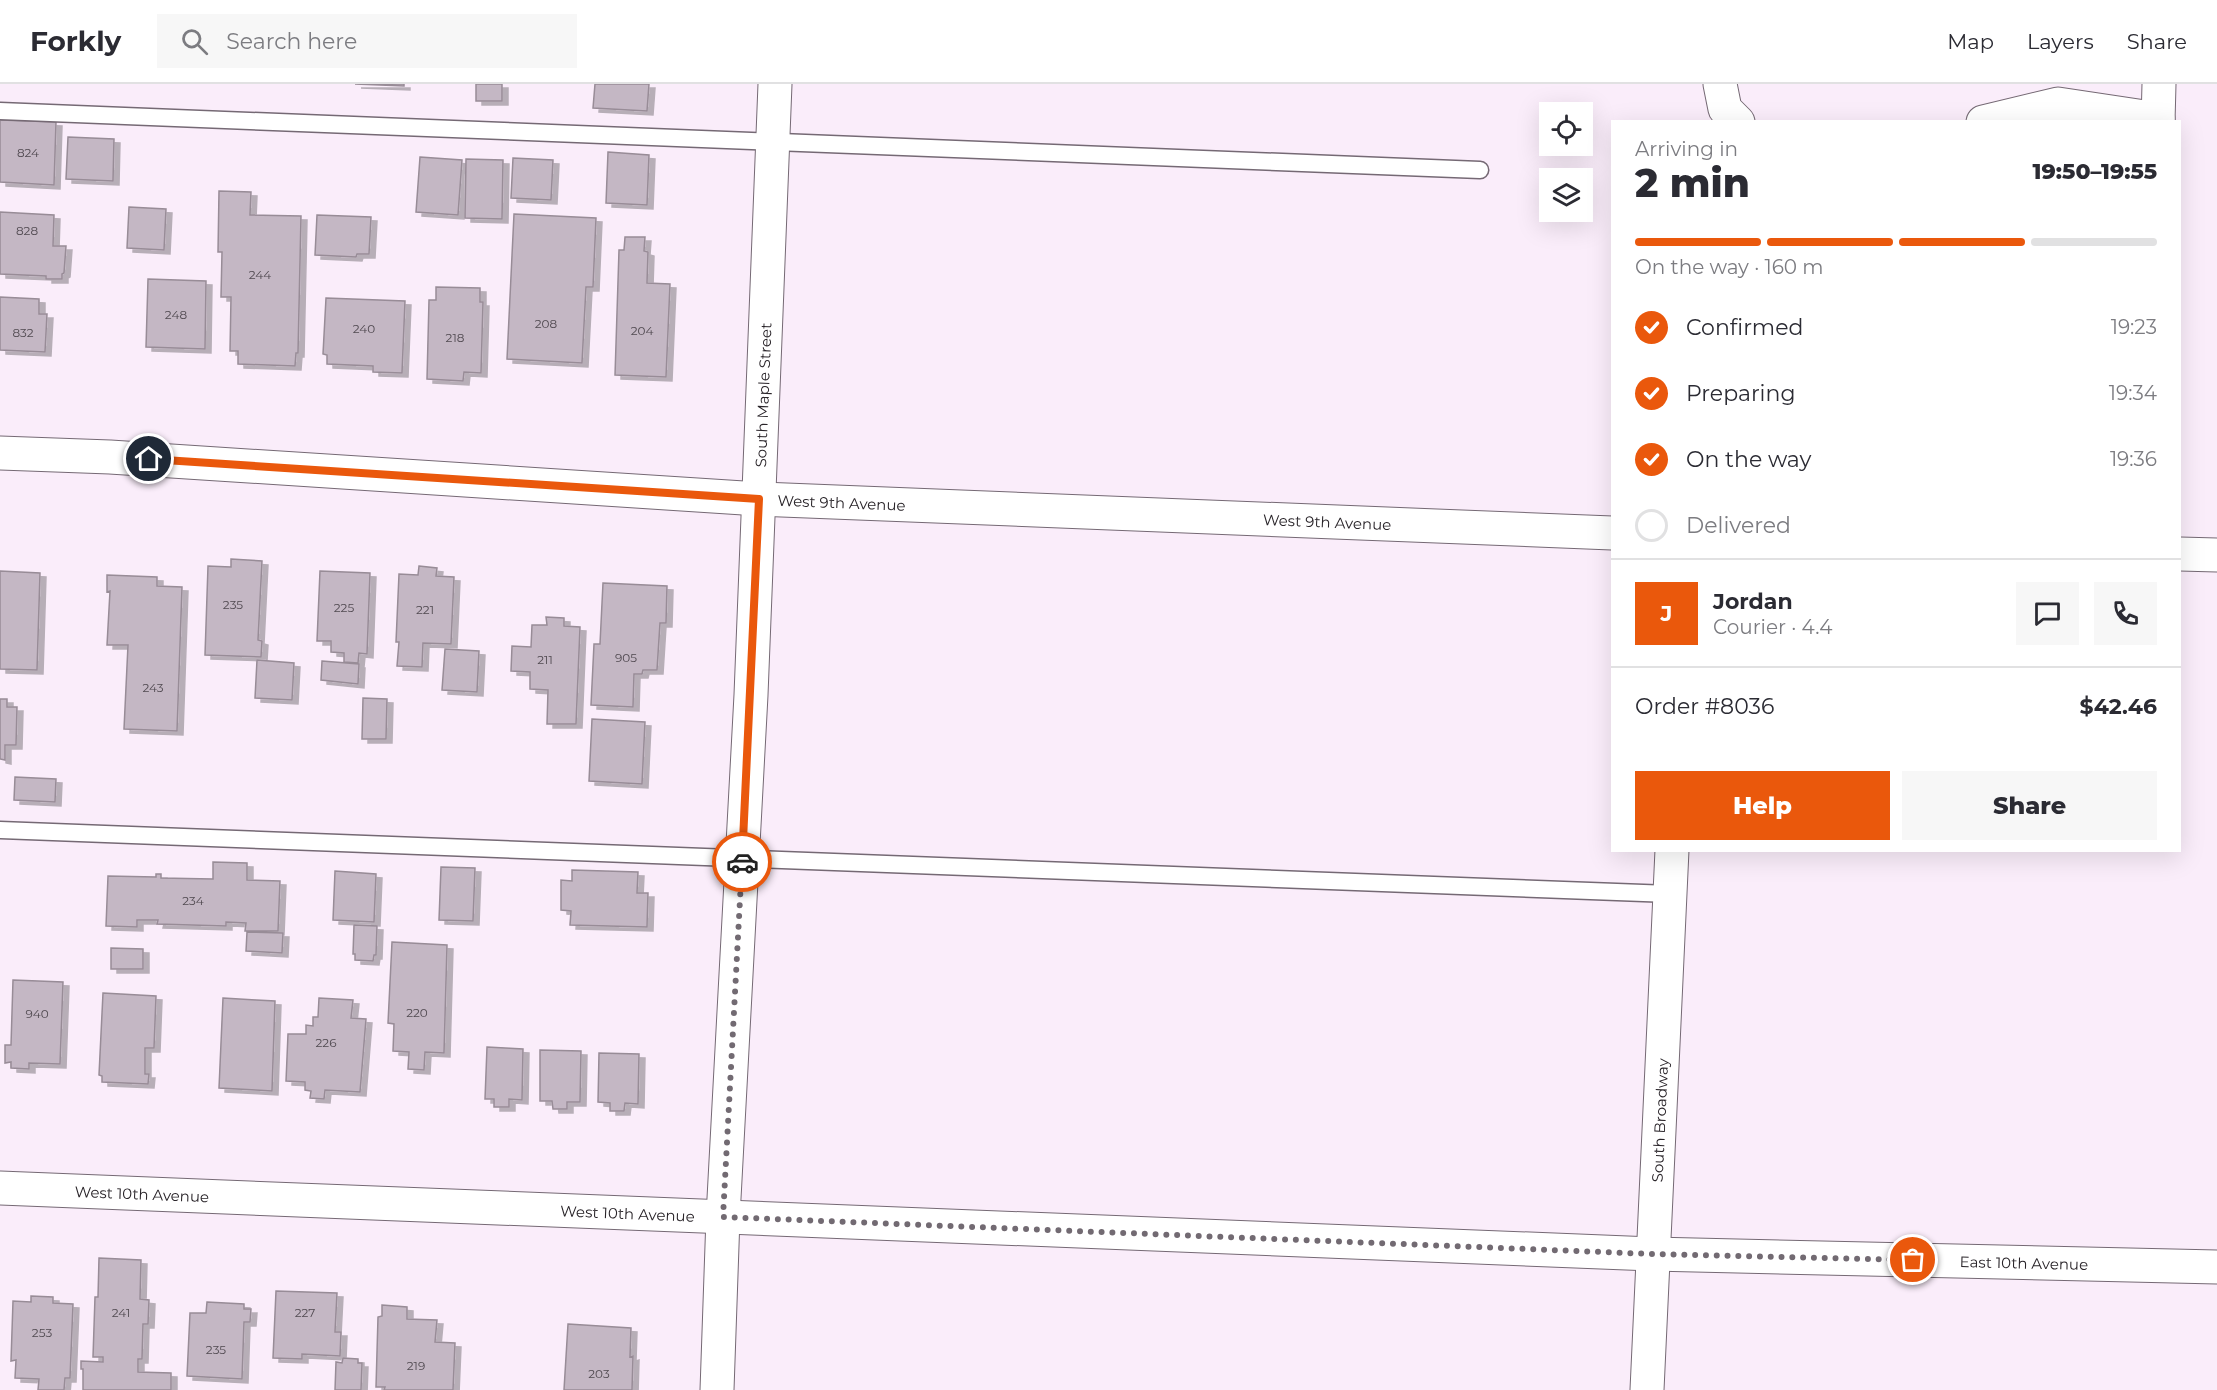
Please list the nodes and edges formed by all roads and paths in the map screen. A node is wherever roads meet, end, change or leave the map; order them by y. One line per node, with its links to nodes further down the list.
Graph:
1 (775, 84): 8 (street, South Maple Street)
2 (1720, 84): 5 (street)
3 (2159, 84): 7 (street)
4 (0, 111): 8 (lane)
5 (1736, 120)
6 (1991, 120): 7 (street)
7 (2158, 120)
8 (772, 142): 9 (lane); 11 (street, South Maple Street)
9 (1480, 170)
10 (0, 453): 11 (street, West 9th Avenue)
11 (759, 499): 12 (street, West 9th Avenue); 17 (street, South Maple Street)
12 (1611, 533)
13 (2181, 554): 14 (street)
14 (2217, 555)
15 (0, 830): 17 (lane)
16 (1672, 852): 18 (street, South Broadway)
17 (742, 859): 18 (lane); 20 (street, South Maple Street)
18 (1670, 894): 21 (street, South Broadway)
19 (0, 1188): 20 (street, West 10th Avenue)
20 (723, 1217): 21 (street, West 10th Avenue); 23 (street, South Maple Street)
21 (1652, 1254): 22 (street, East 10th Avenue); 24 (street, South Broadway)
22 (2217, 1267)
23 (717, 1390)
24 (1647, 1390)

